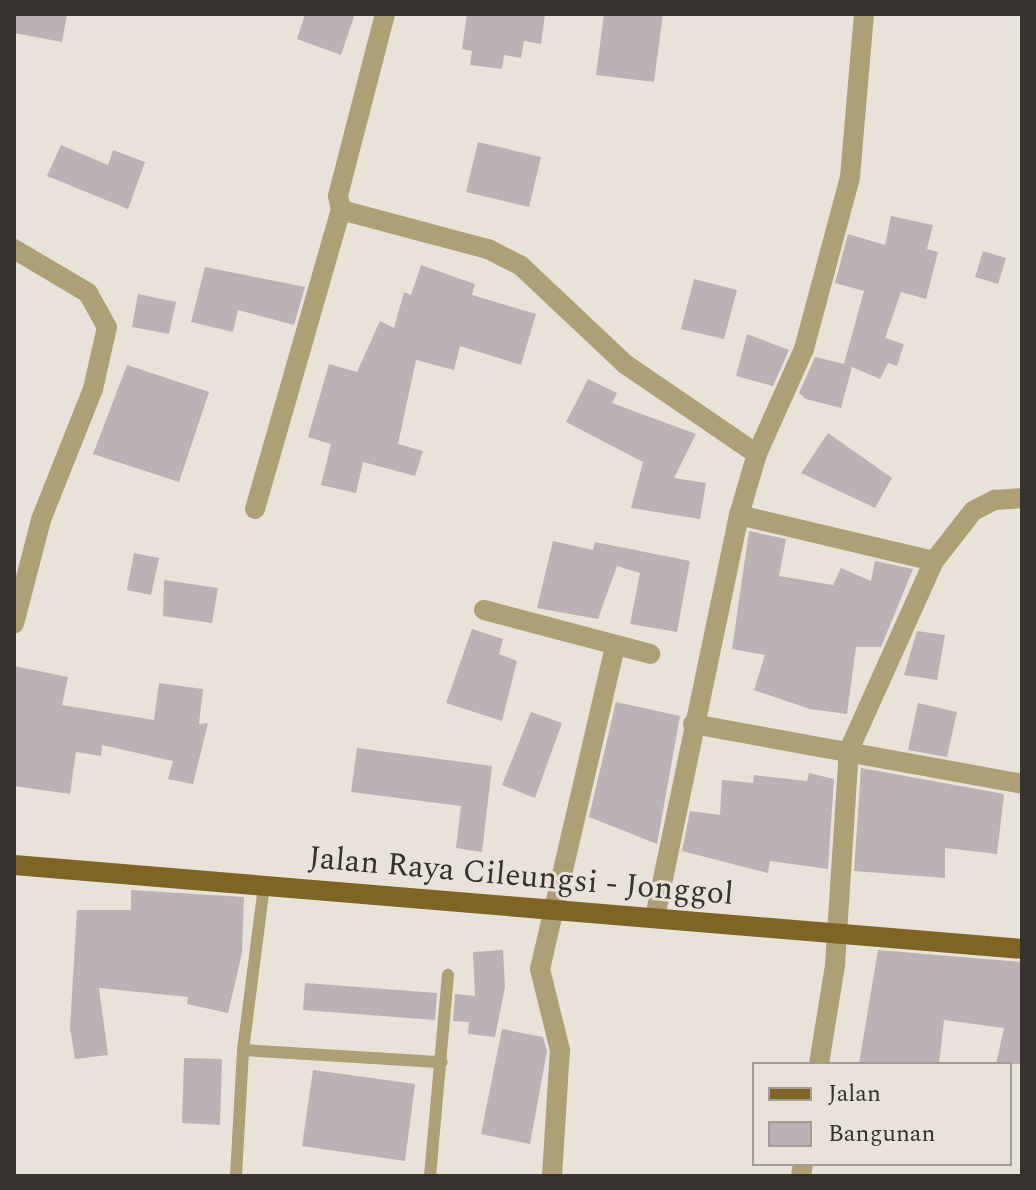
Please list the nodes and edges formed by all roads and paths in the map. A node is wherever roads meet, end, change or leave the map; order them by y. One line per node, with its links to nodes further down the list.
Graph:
1 (385, 14): 3 (street)
2 (864, 14): 5 (street)
3 (341, 210): 5 (street); 7 (street)
4 (14, 249): 11 (street)
5 (757, 454): 8 (street)
6 (1022, 498): 9 (street)
7 (255, 509)
8 (739, 515): 9 (street); 14 (street)
9 (934, 561): 15 (street)
10 (484, 610): 12 (street)
11 (14, 624)
12 (615, 647): 13 (street); 19 (street)
13 (650, 654)
14 (693, 724): 15 (street); 20 (street)
15 (849, 750): 16 (street); 21 (street)
16 (1022, 784)
17 (14, 865): 18 (main road, Jalan Raya Cileungsi - Jonggol)
18 (264, 885): 19 (main road, Jalan Raya Cileungsi - Jonggol); 24 (lane)
19 (553, 911): 20 (main road, Jalan Raya Cileungsi - Jonggol); 29 (street)
20 (655, 917): 21 (main road, Jalan Raya Cileungsi - Jonggol)
21 (837, 934): 22 (main road, Jalan Raya Cileungsi - Jonggol); 26 (street)
22 (1022, 949)
23 (448, 975): 25 (lane)
24 (243, 1050): 25 (lane); 27 (lane)
25 (442, 1062): 28 (lane)
26 (819, 1062)
27 (236, 1176)
28 (430, 1176)
29 (552, 1176)

